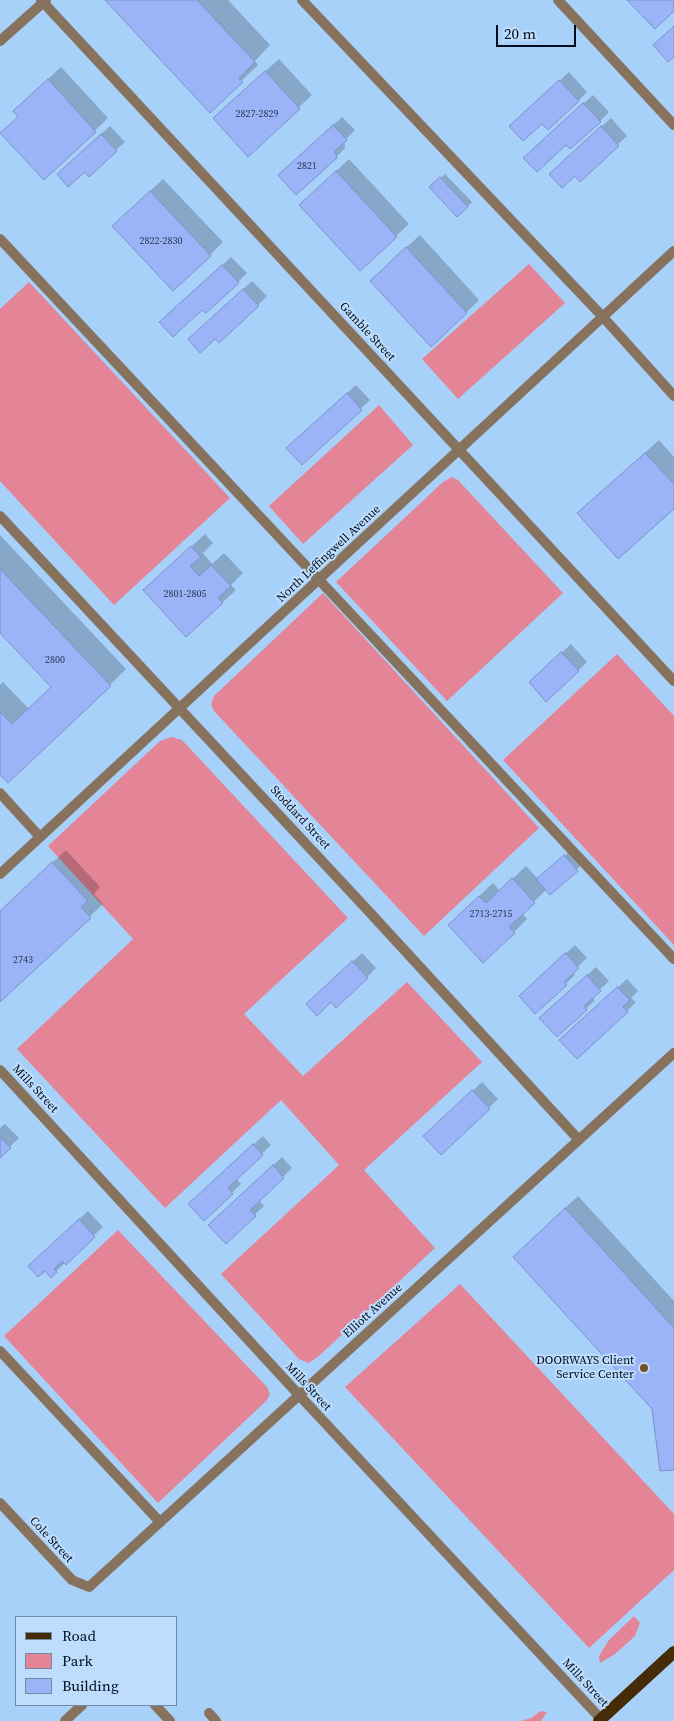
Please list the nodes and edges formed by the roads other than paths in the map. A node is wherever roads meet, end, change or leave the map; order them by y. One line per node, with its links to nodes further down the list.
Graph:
1 (302, 0): 8 (street)
2 (558, 0): 5 (street)
3 (43, 1): 4 (street); 10 (street, Gamble Street)
4 (0, 41)
5 (674, 125)
6 (0, 239): 12 (street)
7 (674, 251): 8 (street, North Leffingwell Avenue)
8 (603, 317): 9 (street); 10 (street, North Leffingwell Avenue)
9 (674, 396)
10 (459, 450): 12 (street, North Leffingwell Avenue); 13 (street, Gamble Street)
11 (0, 516): 14 (street, Stoddard Street)
12 (320, 579): 14 (street, North Leffingwell Avenue); 18 (street)
13 (674, 681)
14 (180, 708): 16 (street, North Leffingwell Avenue); 21 (street, Stoddard Street)
15 (0, 793): 16 (street)
16 (40, 837): 17 (street, North Leffingwell Avenue)
17 (0, 874)
18 (674, 959)
19 (674, 1053): 21 (street, Elliott Avenue)
20 (0, 1070): 23 (street, Mills Street)
21 (579, 1140): 23 (street, Elliott Avenue)
22 (0, 1351): 25 (street)
23 (299, 1395): 25 (street, Elliott Avenue); 30 (street, Mills Street)
24 (0, 1503): 26 (street, Cole Street)
25 (160, 1522): 26 (street, Elliott Avenue)
26 (89, 1587)
27 (674, 1652): 30 (main road)
28 (81, 1706): 31 (street)
29 (156, 1706): 32 (street)
30 (600, 1720)
31 (65, 1721)
32 (170, 1721)

